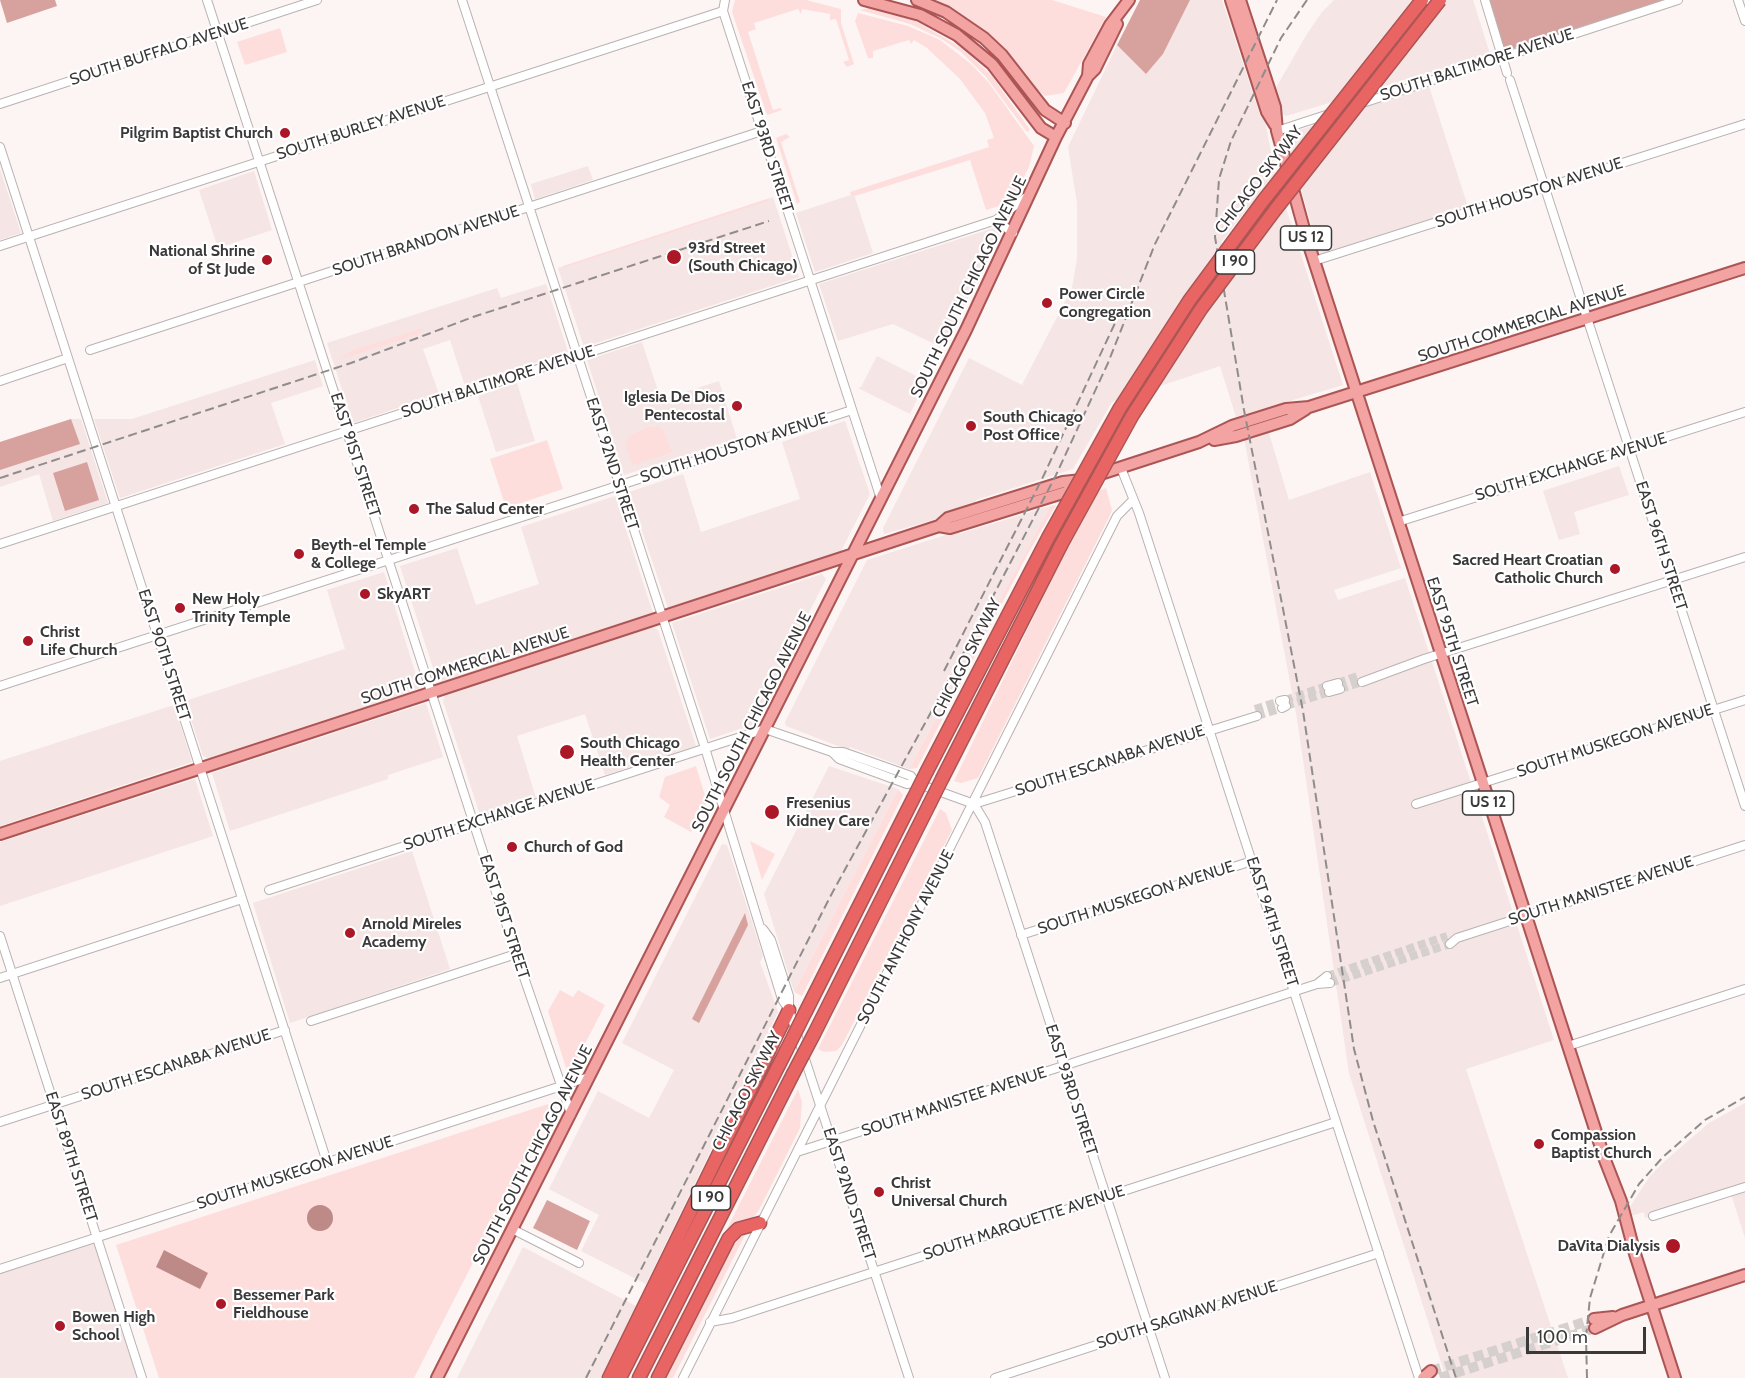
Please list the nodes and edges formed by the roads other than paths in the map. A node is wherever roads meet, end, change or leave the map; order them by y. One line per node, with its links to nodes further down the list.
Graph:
1 (207, 0): 18 (street, EAST 91ST STREET)
2 (317, 0): 18 (street, SOUTH BUFFALO AVENUE)
3 (462, 0): 20 (street, EAST 92ND STREET)
4 (725, 0): 16 (street, EAST 93RD STREET)
5 (864, 0): 26 (main road)
6 (918, 0): 22 (main road)
7 (1135, 0): 15 (main road)
8 (1231, 0): 25 (main road, EAST 95TH STREET / US 12)
9 (1240, 0): 25 (main road, EAST 95TH STREET / US 12)
10 (1422, 0): 131 (highway, CHICAGO SKYWAY / I 90, bridge)
11 (1440, 0): 132 (highway, CHICAGO SKYWAY / I 90, bridge)
12 (1485, 0): 19 (street, EAST 96TH STREET)
13 (1678, 0): 19 (street, SOUTH BALTIMORE AVENUE)
14 (1738, 0): 17 (street)
15 (1124, 8): 22 (main road, SOUTH SOUTH CHICAGO AVENUE)
16 (723, 11): 20 (street, SOUTH BURLEY AVENUE); 24 (street, EAST 93RD STREET)
17 (1745, 21)
18 (218, 32): 21 (street, SOUTH BUFFALO AVENUE); 28 (street, EAST 91ST STREET)
19 (1502, 56): 25 (street, SOUTH BALTIMORE AVENUE); 29 (street, EAST 96TH STREET)
20 (490, 87): 28 (street, SOUTH BURLEY AVENUE); 31 (street, EAST 92ND STREET)
21 (0, 104)
22 (1065, 123): 26 (main road, SOUTH SOUTH CHICAGO AVENUE)
23 (1745, 124): 29 (street, SOUTH HOUSTON AVENUE)
24 (762, 131): 31 (street, SOUTH BRANDON AVENUE); 38 (street, EAST 93RD STREET)
25 (1278, 131): 36 (main road, EAST 95TH STREET / US 12)
26 (1056, 137): 30 (main road, SOUTH SOUTH CHICAGO AVENUE)
27 (0, 147): 34 (street, EAST 90TH STREET)
28 (261, 161): 34 (street, SOUTH BURLEY AVENUE); 39 (street, EAST 91ST STREET)
29 (1545, 188): 36 (street, SOUTH HOUSTON AVENUE); 40 (street, EAST 96TH STREET)
30 (1033, 191): 32 (street, SOUTH BALTIMORE AVENUE); 33 (main road, SOUTH SOUTH CHICAGO AVENUE)
31 (529, 207): 39 (street, SOUTH BRANDON AVENUE); 42 (street, EAST 92ND STREET)
32 (996, 220): 33 (street); 38 (street, SOUTH BALTIMORE AVENUE)
33 (1012, 233): 52 (main road, SOUTH SOUTH CHICAGO AVENUE)
34 (29, 237): 35 (street, SOUTH BURLEY AVENUE); 43 (street, EAST 90TH STREET)
35 (0, 246)
36 (1314, 261): 45 (main road, EAST 95TH STREET / US 12)
37 (1745, 268): 40 (main road, SOUTH COMMERCIAL AVENUE)
38 (810, 280): 42 (street, SOUTH BALTIMORE AVENUE); 46 (street, EAST 93RD STREET)
39 (299, 282): 41 (street, SOUTH BRANDON AVENUE); 48 (street, EAST 91ST STREET)
40 (1587, 319): 45 (main road, SOUTH COMMERCIAL AVENUE); 49 (street, EAST 96TH STREET)
41 (90, 350)
42 (577, 357): 48 (street, SOUTH BALTIMORE AVENUE); 51 (street, EAST 92ND STREET)
43 (68, 358): 44 (street); 54 (street, EAST 90TH STREET)
44 (0, 381)
45 (1355, 392): 50 (main road, SOUTH COMMERCIAL AVENUE); 55 (main road, EAST 95TH STREET / US 12)
46 (852, 410): 51 (street, SOUTH HOUSTON AVENUE); 52 (street, EAST 93RD STREET)
47 (1745, 412): 49 (street, SOUTH EXCHANGE AVENUE)
48 (348, 431): 54 (street, SOUTH BALTIMORE AVENUE); 59 (street, EAST 91ST STREET)
49 (1629, 449): 55 (street, SOUTH EXCHANGE AVENUE); 60 (street, EAST 96TH STREET)
50 (1121, 468): 53 (street, EAST 94TH STREET); 57 (main road, SOUTH COMMERCIAL AVENUE)
51 (619, 486): 59 (street, SOUTH HOUSTON AVENUE); 61 (street, EAST 92ND STREET)
52 (881, 499): 57 (main road, SOUTH SOUTH CHICAGO AVENUE)
53 (1133, 500): 73 (street, EAST 94TH STREET); 77 (street, SOUTH ANTHONY AVENUE)
54 (116, 506): 56 (street, SOUTH BALTIMORE AVENUE); 62 (street, EAST 90TH STREET)
55 (1398, 522): 63 (main road, EAST 95TH STREET / US 12)
56 (0, 544)
57 (855, 554): 61 (main road, SOUTH COMMERCIAL AVENUE); 72 (main road, SOUTH SOUTH CHICAGO AVENUE)
58 (1745, 557): 60 (street)
59 (389, 560): 62 (street, SOUTH HOUSTON AVENUE); 68 (street, EAST 91ST STREET)
60 (1672, 580): 63 (street); 70 (street, EAST 96TH STREET)
61 (662, 618): 68 (main road, SOUTH COMMERCIAL AVENUE); 74 (street, EAST 92ND STREET)
62 (157, 635): 65 (street, SOUTH HOUSTON AVENUE); 75 (street, EAST 90TH STREET)
63 (1441, 654): 64 (street); 76 (main road, EAST 95TH STREET / US 12)
64 (1361, 678)
65 (0, 686)
66 (1339, 686): 67 (street)
67 (1328, 689)
68 (431, 693): 75 (main road, SOUTH COMMERCIAL AVENUE); 81 (street, EAST 91ST STREET)
69 (1745, 700): 70 (street, SOUTH MUSKEGON AVENUE)
70 (1714, 710): 76 (street, SOUTH MUSKEGON AVENUE); 79 (street, EAST 96TH STREET)
71 (1256, 712): 73 (street, SOUTH ESCANABA AVENUE)
72 (765, 729): 74 (street, SOUTH EXCHANGE AVENUE); 77 (street); 80 (main road, SOUTH SOUTH CHICAGO AVENUE)
73 (1209, 729): 77 (street, SOUTH ESCANABA AVENUE); 84 (street, EAST 94TH STREET)
74 (705, 748): 80 (street, EAST 92ND STREET); 81 (street, SOUTH EXCHANGE AVENUE)
75 (201, 768): 82 (main road, SOUTH COMMERCIAL AVENUE); 86 (street, EAST 90TH STREET)
76 (1482, 783): 78 (street, SOUTH MUSKEGON AVENUE); 87 (main road, EAST 95TH STREET / US 12)
77 (974, 804): 88 (street, EAST 93RD STREET); 105 (street, SOUTH ANTHONY AVENUE)
78 (1416, 804)
79 (1745, 806)
80 (724, 811): 97 (street, EAST 92ND STREET); 102 (main road, SOUTH SOUTH CHICAGO AVENUE)
81 (474, 823): 85 (street, SOUTH EXCHANGE AVENUE); 91 (street, EAST 91ST STREET)
82 (0, 834)
83 (1745, 845): 87 (street, SOUTH MANISTEE AVENUE)
84 (1251, 861): 88 (street, SOUTH MUSKEGON AVENUE); 96 (street, EAST 94TH STREET)
85 (269, 890)
86 (242, 899): 92 (street); 99 (street, EAST 90TH STREET)
87 (1525, 915): 90 (street, SOUTH MANISTEE AVENUE); 100 (main road, EAST 95TH STREET / US 12)
88 (1021, 935): 101 (street, EAST 93RD STREET)
89 (0, 936): 92 (street, EAST 89TH STREET)
90 (1451, 939)
91 (516, 954): 98 (street); 103 (street, EAST 91ST STREET)
92 (12, 974): 93 (street); 104 (street, EAST 89TH STREET)
93 (0, 978)
94 (1328, 979): 96 (street, SOUTH MANISTEE AVENUE)
95 (1745, 989): 100 (street)
96 (1294, 991): 101 (street, SOUTH MANISTEE AVENUE); 108 (street, EAST 94TH STREET)
97 (789, 1010): 105 (street, EAST 92ND STREET); 130 (highway)
98 (311, 1021)
99 (285, 1029): 104 (street, SOUTH ESCANABA AVENUE); 111 (street, EAST 90TH STREET)
100 (1568, 1046): 123 (main road, EAST 95TH STREET / US 12)
101 (1064, 1066): 109 (street, SOUTH MANISTEE AVENUE); 113 (street, EAST 93RD STREET)
102 (589, 1077): 103 (street, SOUTH MUSKEGON AVENUE); 106 (main road, SOUTH SOUTH CHICAGO AVENUE)
103 (560, 1087): 106 (street, EAST 91ST STREET); 111 (street, SOUTH MUSKEGON AVENUE)
104 (54, 1105): 107 (street, SOUTH ESCANABA AVENUE); 117 (street, EAST 89TH STREET)
105 (821, 1106): 109 (street, EAST 92ND STREET); 110 (street, SOUTH ANTHONY AVENUE)
106 (571, 1114): 116 (main road, SOUTH SOUTH CHICAGO AVENUE)
107 (0, 1122)
108 (1336, 1122): 113 (street, SOUTH MARQUETTE AVENUE); 118 (street, EAST 94TH STREET)
109 (832, 1141): 110 (street, SOUTH MANISTEE AVENUE); 121 (street, EAST 92ND STREET)
110 (797, 1152): 115 (street, SOUTH ANTHONY AVENUE)
111 (327, 1162): 117 (street, SOUTH MUSKEGON AVENUE)
112 (1745, 1187): 114 (street)
113 (1106, 1197): 121 (street, SOUTH MARQUETTE AVENUE); 126 (street, EAST 93RD STREET)
114 (1653, 1216)
115 (760, 1223): 124 (street, SOUTH ANTHONY AVENUE); 133 (highway)
116 (512, 1229): 119 (street); 129 (main road, SOUTH SOUTH CHICAGO AVENUE)
117 (97, 1238): 120 (street, SOUTH MUSKEGON AVENUE); 128 (street, EAST 89TH STREET)
118 (1379, 1253): 126 (street, SOUTH SAGINAW AVENUE); 127 (street, EAST 94TH STREET)
119 (579, 1263)
120 (0, 1269)
121 (874, 1272): 124 (street, SOUTH MARQUETTE AVENUE); 135 (street, EAST 92ND STREET)
122 (1745, 1275): 123 (main road)
123 (1652, 1306): 125 (main road); 138 (main road, EAST 95TH STREET / US 12)
124 (710, 1322): 134 (street, SOUTH ANTHONY AVENUE)
125 (1595, 1324)
126 (1148, 1328): 136 (street, SOUTH SAGINAW AVENUE); 137 (street, EAST 93RD STREET)
127 (1425, 1376)
128 (142, 1378)
129 (437, 1378)
130 (609, 1378)
131 (620, 1378)
132 (639, 1378)
133 (658, 1378)
134 (683, 1378)
135 (909, 1378)
136 (995, 1378)
137 (1164, 1378)
138 (1675, 1378)

